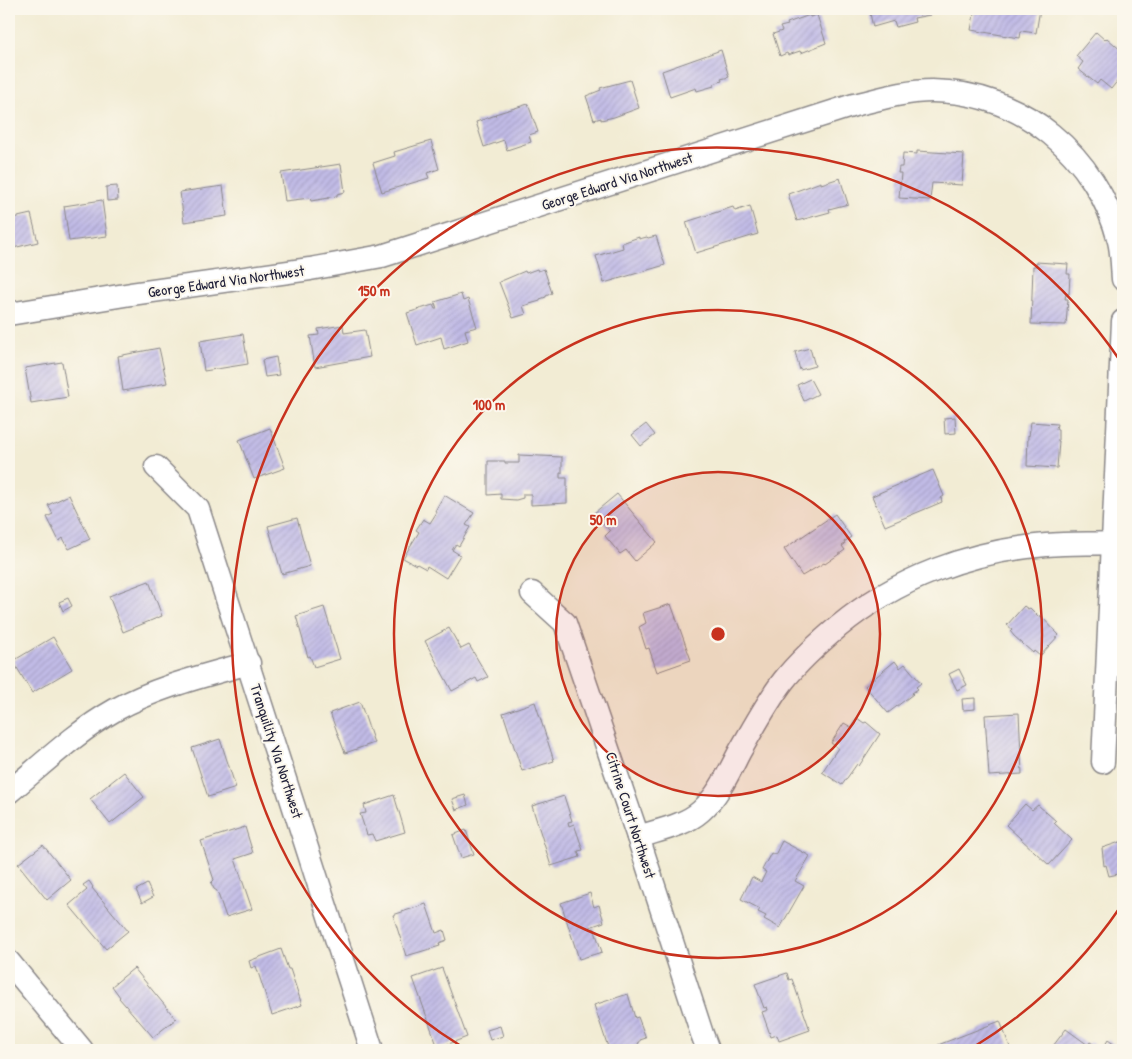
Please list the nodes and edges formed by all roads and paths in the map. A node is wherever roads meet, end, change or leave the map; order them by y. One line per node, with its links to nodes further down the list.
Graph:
1 (1123, 279): 2 (street, George Edward Via Northwest)
2 (9, 314)
3 (1123, 320): 5 (street)
4 (156, 467): 7 (street, Tranquility Via Northwest)
5 (1114, 543): 8 (street); 10 (street)
6 (532, 593): 10 (street, Citrine Court Northwest)
7 (248, 663): 9 (street); 13 (street, Tranquility Via Northwest)
8 (1104, 762)
9 (9, 792)
10 (638, 837): 14 (street, Citrine Court Northwest)
11 (9, 962): 12 (street)
12 (82, 1050)
13 (372, 1050)
14 (708, 1050)

